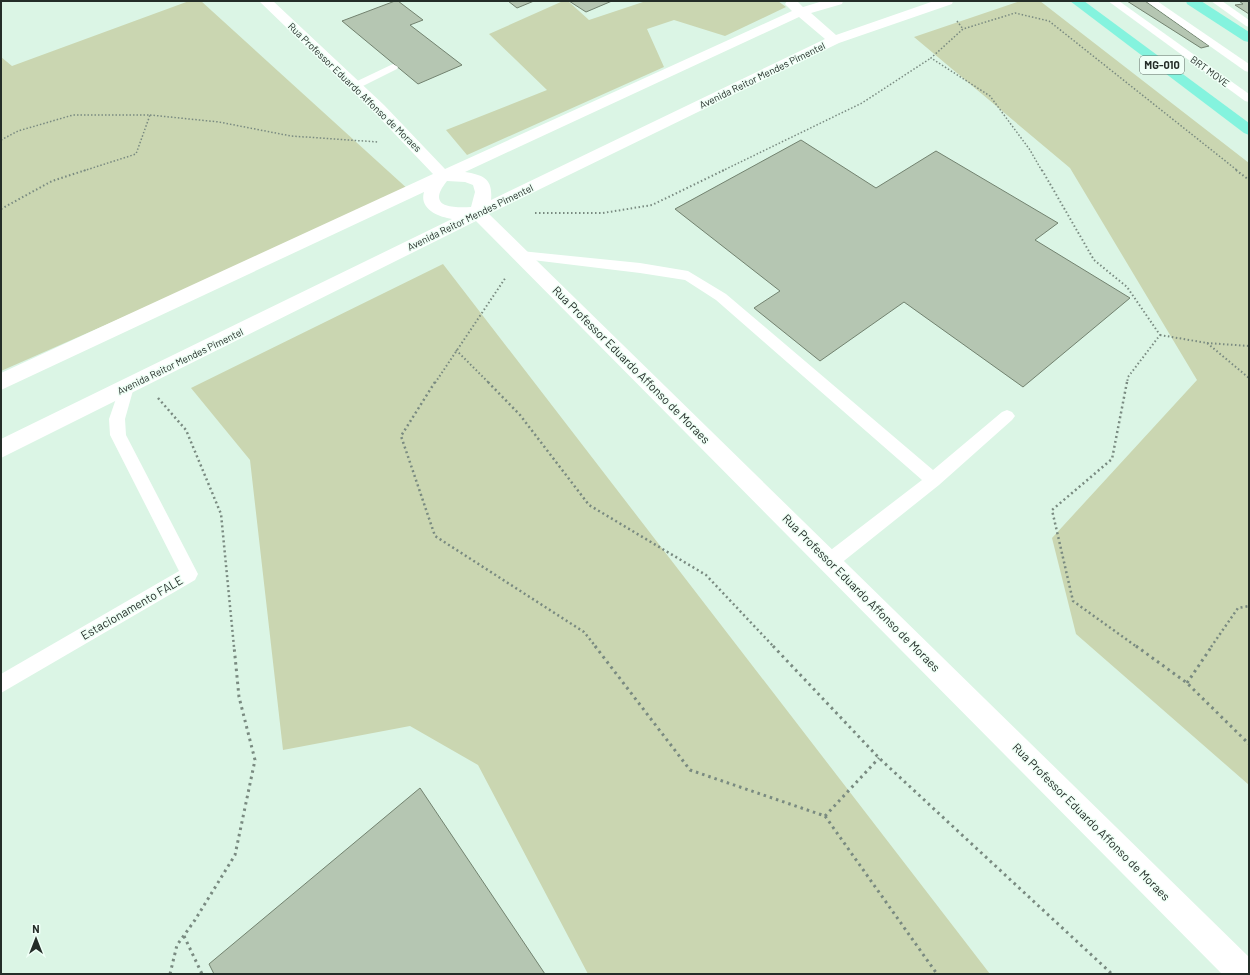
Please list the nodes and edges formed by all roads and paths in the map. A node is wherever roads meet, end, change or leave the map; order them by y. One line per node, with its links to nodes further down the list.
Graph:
1 (265, 1): 18 (street, Rua Professor Eduardo Affonso de Moraes)
2 (789, 1): 10 (street)
3 (836, 1): 10 (street)
4 (1076, 1): 21 (highway, MG-010)
5 (1113, 1): 19 (lane, BRT MOVE)
6 (1150, 1): 17 (lane, BRT MOVE)
7 (1192, 1): 12 (highway)
8 (1216, 1): 11 (lane)
9 (941, 2): 14 (street, Avenida Reitor Mendes Pimentel)
10 (800, 12): 14 (street); 24 (street)
11 (1249, 24)
12 (1243, 29): 13 (highway)
13 (1249, 38)
14 (834, 40): 27 (street, Avenida Reitor Mendes Pimentel)
15 (931, 58): 25 (path); 28 (path); 30 (path)
16 (393, 67): 18 (lane)
17 (1249, 69)
18 (355, 86): 23 (street, Rua Professor Eduardo Affonso de Moraes)
19 (1249, 99)
20 (150, 115): 22 (path); 23 (path); 26 (path)
21 (1249, 130)
22 (1, 140)
23 (416, 145): 24 (street, Rua Professor Eduardo Affonso de Moraes)
24 (443, 176): 27 (street); 27 (street); 35 (street)
25 (1249, 180)
26 (1, 209)
27 (478, 213): 29 (street, Rua Professor Eduardo Affonso de Moraes); 36 (street, Avenida Reitor Mendes Pimentel)
28 (533, 213)
29 (521, 255): 33 (path); 39 (lane); 40 (street, Rua Professor Eduardo Affonso de Moraes)
30 (1160, 335): 31 (path); 42 (path)
31 (1207, 344): 32 (path); 34 (path)
32 (1249, 346)
33 (456, 350): 45 (path); 46 (path)
34 (1249, 378)
35 (1, 382)
36 (134, 384): 38 (street, Avenida Reitor Mendes Pimentel); 43 (lane, Estacionamento FALE); 47 (path)
37 (1007, 416): 39 (lane)
38 (1, 449)
39 (933, 480): 40 (lane)
40 (829, 562): 52 (street, Rua Professor Eduardo Affonso de Moraes)
41 (1249, 606): 42 (path)
42 (1186, 683): 44 (path)
43 (1, 684)
44 (1249, 744)
45 (879, 758): 46 (path); 51 (path)
46 (824, 816): 50 (path)
47 (184, 935): 48 (path); 49 (path)
48 (170, 974)
49 (202, 974)
50 (937, 974)
51 (1112, 974)
52 (1244, 974)

